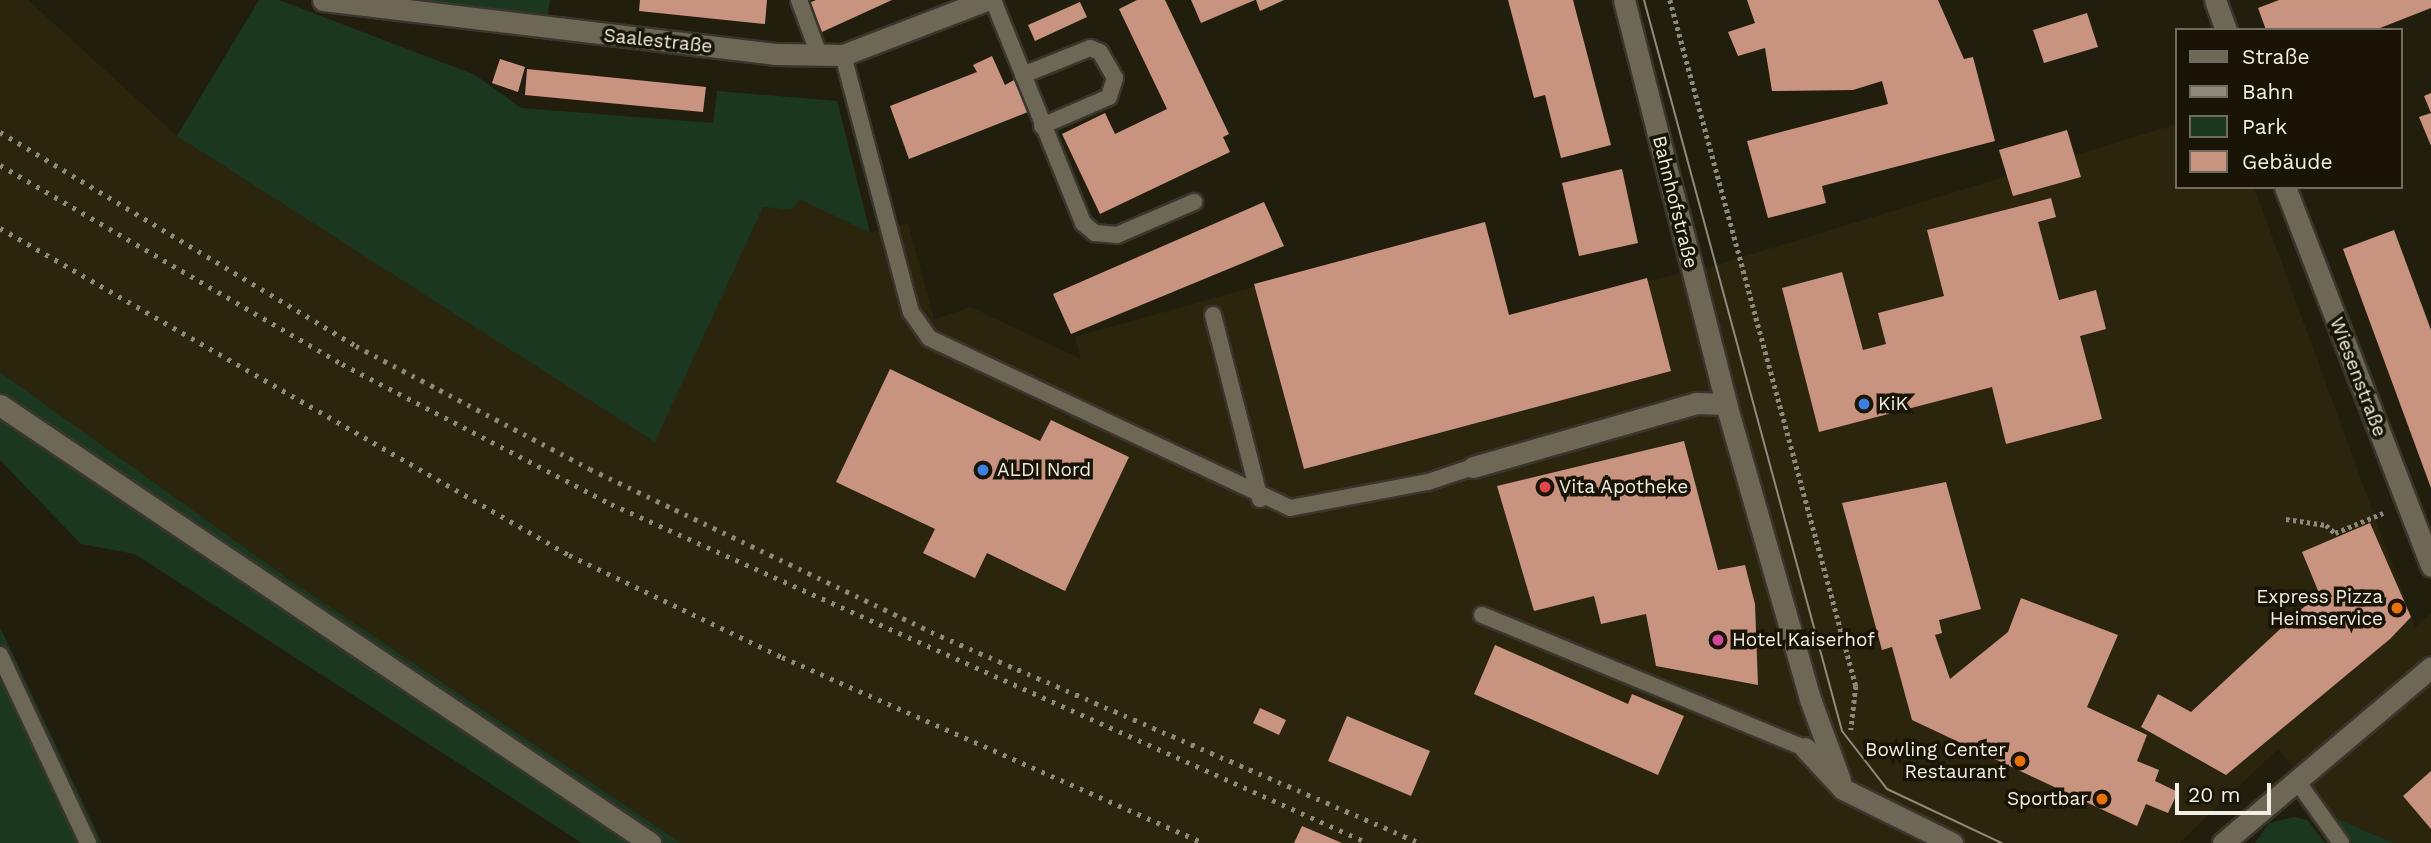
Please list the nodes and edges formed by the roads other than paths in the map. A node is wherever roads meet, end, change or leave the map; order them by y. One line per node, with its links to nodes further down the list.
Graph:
1 (323, 0): 8 (street, Saalestraße)
2 (799, 0): 8 (lane)
3 (986, 0): 9 (street, Saalestraße)
4 (993, 0): 10 (lane)
5 (1624, 0): 15 (street, Bahnhofstraße)
6 (2215, 0): 7 (street)
7 (2225, 28)
8 (819, 55): 9 (street, Saalestraße)
9 (843, 55): 18 (lane)
10 (1023, 75): 11 (lane); 11 (lane)
11 (1042, 126): 13 (lane)
12 (2286, 189): 19 (street, Wiesenstraße)
13 (1194, 202)
14 (1213, 315): 18 (lane)
15 (1726, 404): 17 (street); 25 (street, Bahnhofstraße)
16 (0, 405): 27 (street)
17 (1473, 467): 18 (lane)
18 (1260, 499)
19 (2431, 566)
20 (1482, 615): 23 (lane)
21 (0, 655): 26 (lane)
22 (2431, 667): 24 (street)
23 (1805, 748): 25 (street)
24 (2297, 781): 29 (street); 30 (lane)
25 (1843, 789): 28 (street)
26 (88, 843)
27 (650, 843)
28 (1952, 843)
29 (2223, 843)
30 (2340, 843)

